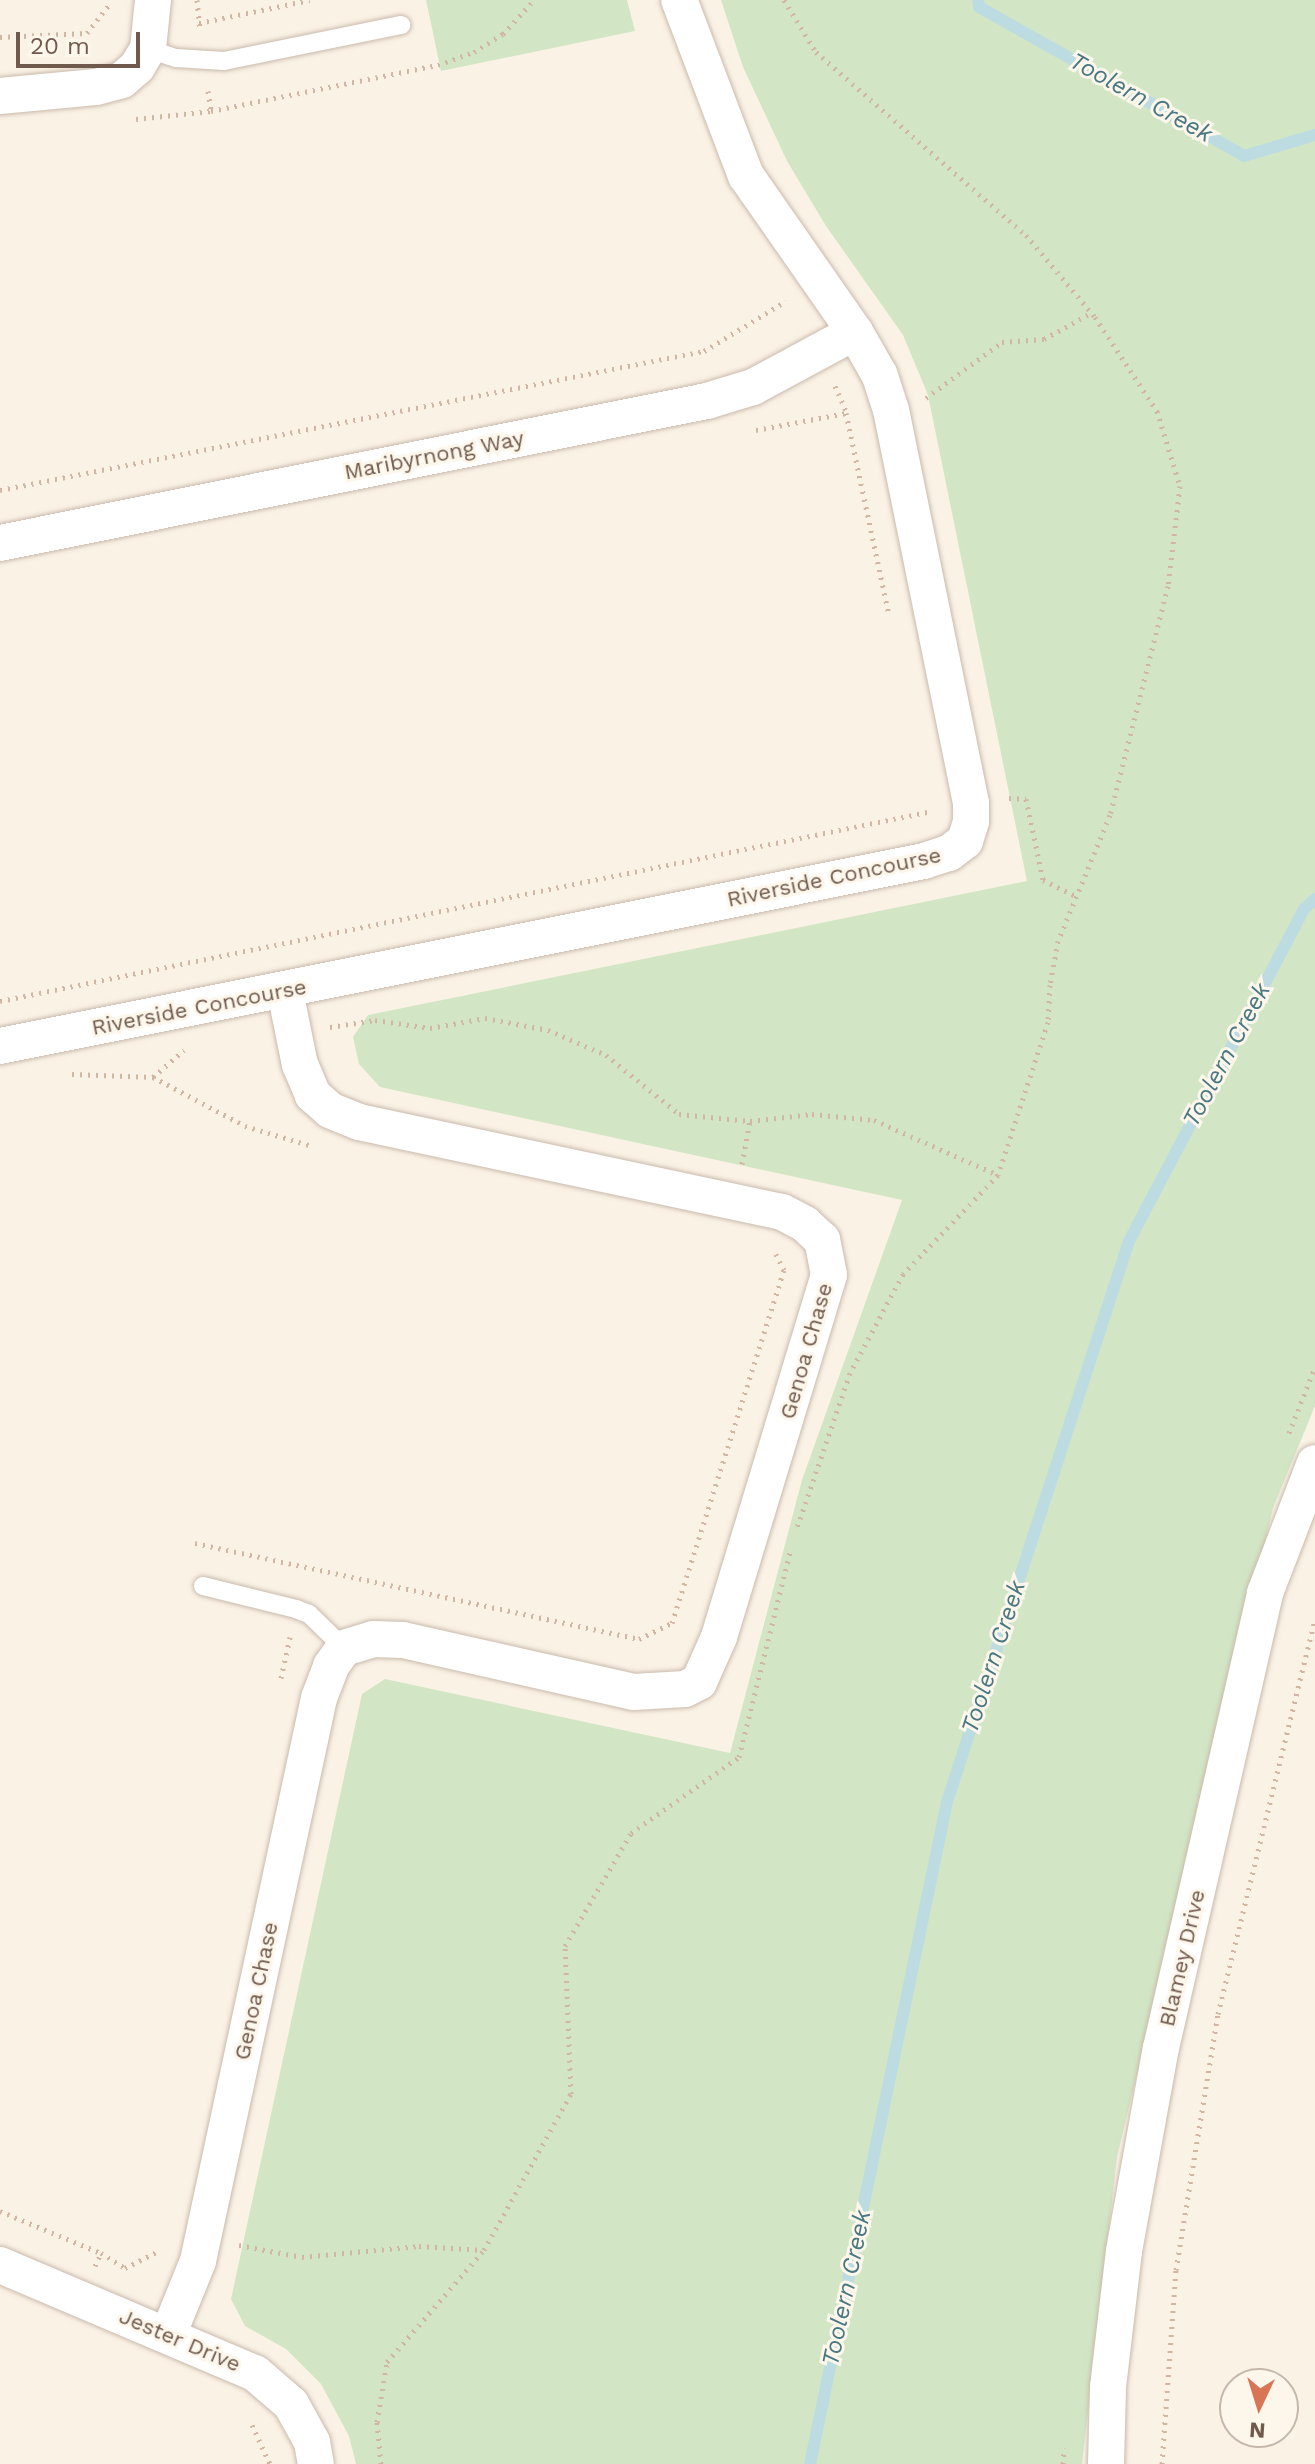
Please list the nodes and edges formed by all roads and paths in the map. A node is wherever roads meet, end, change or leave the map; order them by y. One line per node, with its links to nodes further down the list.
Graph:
1 (111, 0): 7 (path)
2 (153, 0): 8 (street)
3 (197, 0): 4 (path)
4 (310, 0)
5 (679, 0): 12 (street, Riverside Concourse)
6 (401, 25): 8 (lane)
7 (0, 37)
8 (148, 49): 9 (street)
9 (0, 96)
10 (787, 300): 14 (path)
11 (1091, 313): 13 (path)
12 (855, 332): 13 (street, Riverside Concourse); 15 (street, Maribyrnong Way)
13 (891, 410): 16 (street, Riverside Concourse)
14 (0, 490)
15 (0, 543)
16 (285, 991): 17 (street, Genoa Chase); 18 (street, Riverside Concourse)
17 (294, 1033): 21 (path); 27 (street, Genoa Chase)
18 (0, 1046)
19 (153, 1077): 20 (path)
20 (319, 1148)
21 (998, 1175)
22 (773, 1249): 24 (path)
23 (1315, 1463): 35 (street, Blamey Drive)
24 (195, 1543)
25 (203, 1586): 27 (lane)
26 (1315, 1618): 36 (path)
27 (344, 1648): 29 (street, Genoa Chase)
28 (0, 2211): 31 (path)
29 (203, 2238): 30 (path); 33 (street, Genoa Chase)
30 (484, 2250)
31 (101, 2253)
32 (0, 2265): 33 (street, Jester Drive)
33 (168, 2335): 34 (street, Jester Drive)
34 (316, 2464)
35 (1106, 2464)
36 (1162, 2464)

